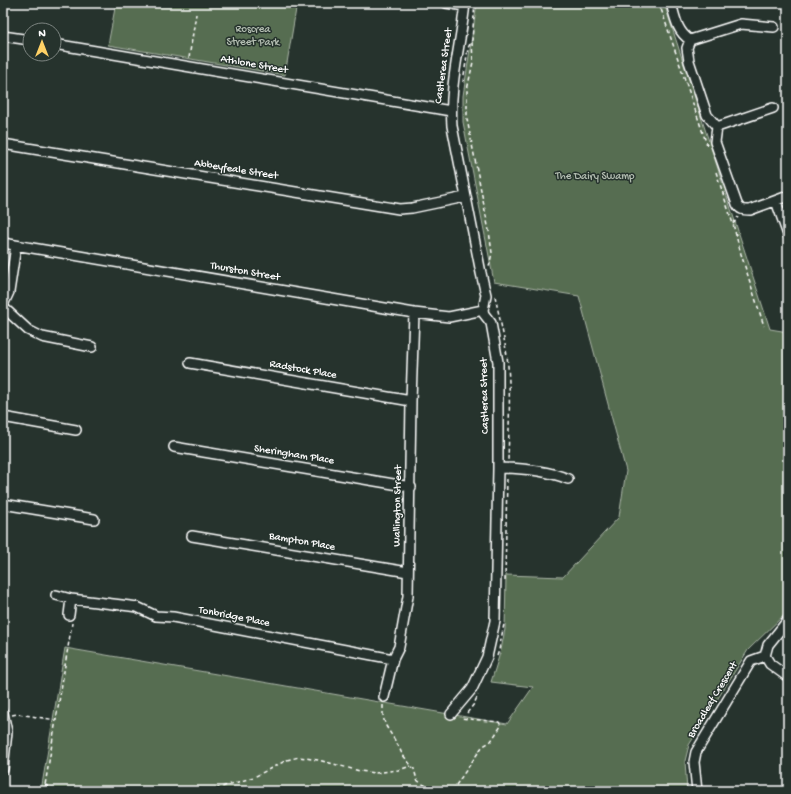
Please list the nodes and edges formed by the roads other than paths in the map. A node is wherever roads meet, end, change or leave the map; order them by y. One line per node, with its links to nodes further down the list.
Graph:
1 (446, 3): 3 (street)
2 (671, 3): 7 (street)
3 (465, 5): 10 (street, Castlerea Street)
4 (774, 26): 7 (street)
5 (3, 36): 6 (street)
6 (22, 39)
7 (690, 40): 11 (street)
8 (62, 45): 10 (street, Athlone Street)
9 (774, 108): 11 (street)
10 (451, 111): 14 (street, Castlerea Street)
11 (717, 126): 15 (street)
12 (3, 144): 14 (street, Abbeyfeale Street)
13 (788, 196): 15 (street)
14 (465, 197): 20 (street, Castlerea Street)
15 (776, 201): 16 (street)
16 (788, 235)
17 (3, 243): 18 (street, Thurston Street)
18 (16, 246): 19 (street); 21 (street, Thurston Street)
19 (3, 306): 22 (street)
20 (483, 310): 21 (street, Thurston Street); 28 (street, Castlerea Street)
21 (414, 313): 24 (street, Wallington Street)
22 (92, 347)
23 (190, 363): 24 (street, Radstock Place)
24 (411, 401): 30 (street, Wallington Street)
25 (3, 417): 26 (street)
26 (76, 430)
27 (174, 448): 30 (street, Sheringham Place)
28 (498, 468): 29 (street); 43 (street, Castlerea Street)
29 (568, 479)
30 (410, 487): 34 (street, Wallington Street)
31 (3, 504): 32 (street)
32 (94, 519)
33 (192, 536): 34 (street, Bampton Place)
34 (408, 572): 40 (street, Wallington Street)
35 (56, 595): 36 (street, Tonbridge Place)
36 (71, 599): 37 (street); 40 (street, Tonbridge Place)
37 (69, 615)
38 (788, 620): 39 (street)
39 (765, 656): 41 (street); 46 (street, Broadleaf Crescent)
40 (393, 660): 42 (street, Wallington Street)
41 (788, 677)
42 (384, 697)
43 (451, 714)
44 (4, 715): 45 (street)
45 (3, 769)
46 (697, 791)

